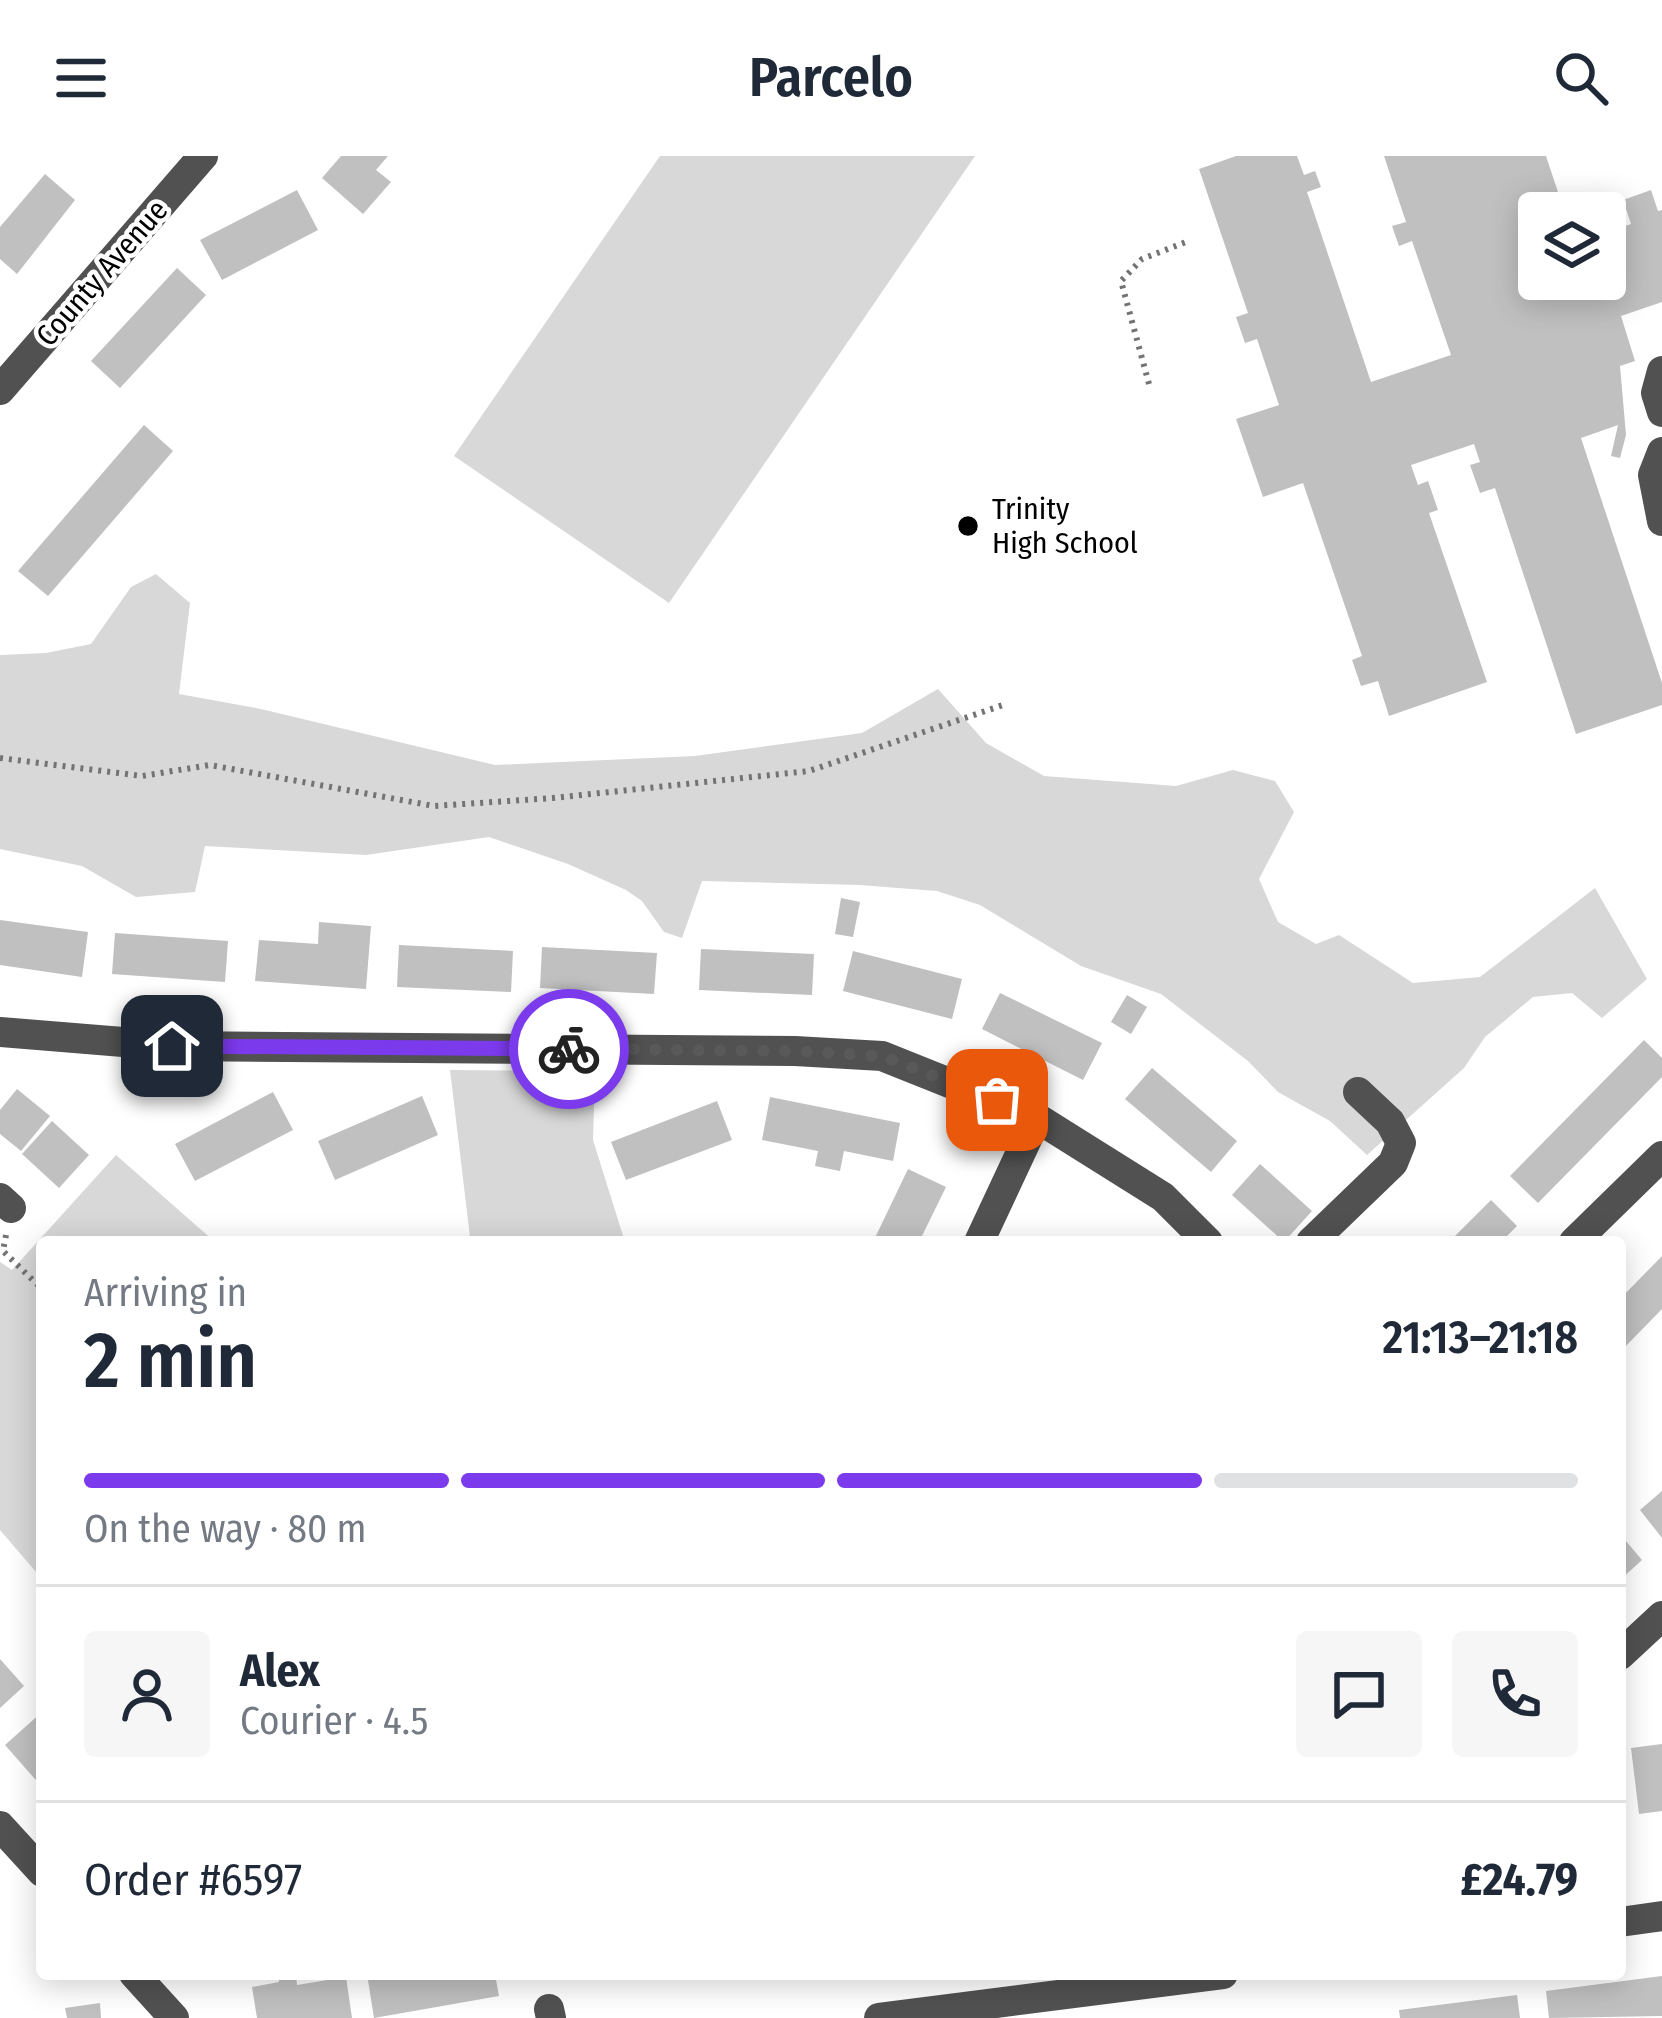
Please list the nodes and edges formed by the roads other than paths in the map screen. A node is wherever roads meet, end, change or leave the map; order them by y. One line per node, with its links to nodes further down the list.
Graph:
1 (203, 156): 3 (street, County Avenue)
2 (1662, 371): 4 (street)
3 (0, 390)
4 (1662, 412)
5 (1662, 452): 6 (street)
6 (1662, 521)
7 (0, 1032): 9 (street)
8 (1358, 1093): 13 (street)
9 (1037, 1118): 11 (street); 12 (street)
10 (1662, 1156): 14 (street)
11 (982, 1236)
12 (1202, 1236)
13 (1317, 1236)
14 (1580, 1236)
15 (1662, 1616): 16 (street)
16 (1626, 1649)
17 (0, 1826): 18 (street)
18 (36, 1865)
19 (1662, 1916): 20 (street)
20 (1626, 1921)
21 (139, 1980): 24 (street)
22 (1129, 1980): 23 (street)
23 (1066, 1984): 25 (street)
24 (174, 2018)
25 (879, 2018)

